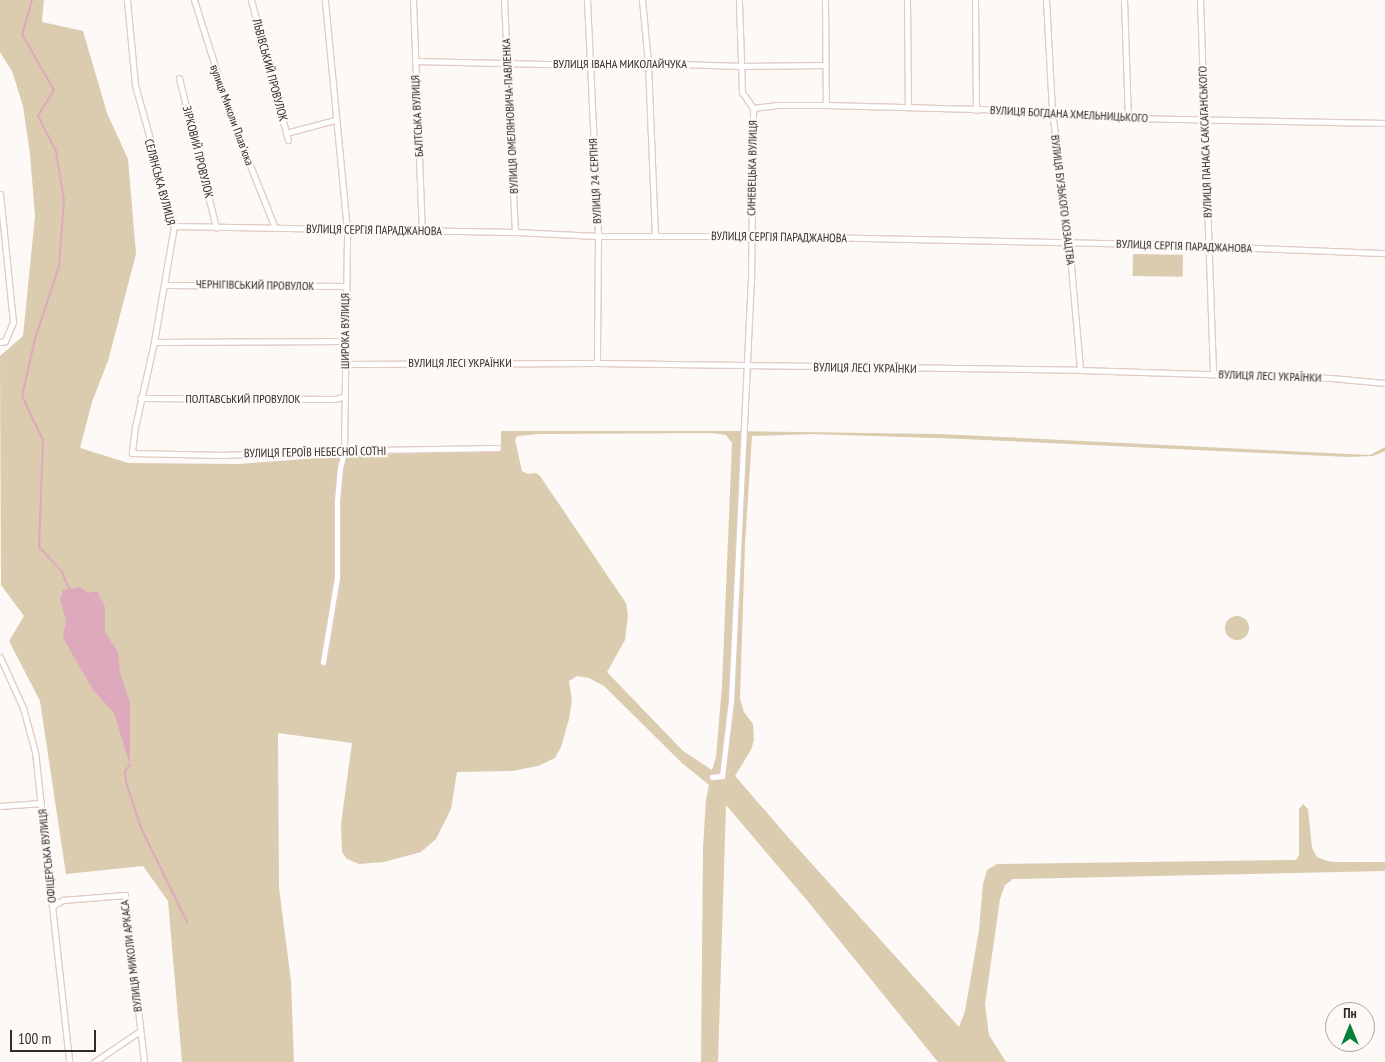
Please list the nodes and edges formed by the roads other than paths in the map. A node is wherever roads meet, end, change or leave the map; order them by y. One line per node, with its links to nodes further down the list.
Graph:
1 (127, 0): 35 (street, СЕЛЯНСЬКА ВУЛИЦЯ)
2 (194, 0): 37 (street, вулиця Миколи Плавʼюка)
3 (252, 0): 32 (street, ЛЬВІВСЬКИЙ ПРОВУЛОК)
4 (325, 0): 29 (street, ШИРОКА ВУЛИЦЯ)
5 (413, 0): 16 (street, БАЛТСЬКА ВУЛИЦЯ)
6 (504, 0): 18 (street, ВУЛИЦЯ ОМЕЛЯНОВИЧА-ПАВЛЕНКА)
7 (587, 0): 19 (street, ВУЛИЦЯ 24 СЕРПНЯ)
8 (642, 0): 17 (street)
9 (739, 0): 21 (street, СИНЕВЕЦЬКА ВУЛИЦЯ)
10 (825, 0): 20 (street)
11 (907, 0): 24 (street)
12 (975, 0): 26 (street)
13 (1046, 0): 27 (street, ВУЛИЦЯ БУЗЬКОГО КОЗАЦТВА)
14 (1124, 0): 28 (street)
15 (1200, 0): 30 (street, ВУЛИЦЯ ПАНАСА САКСАГАНСЬКОГО)
16 (415, 61): 18 (street, ВУЛИЦЯ ІВАНА МИКОЛАЙЧУКА); 39 (street, БАЛТСЬКА ВУЛИЦЯ)
17 (648, 62): 19 (street, ВУЛИЦЯ ІВАНА МИКОЛАЙЧУКА); 21 (street, ВУЛИЦЯ ІВАНА МИКОЛАЙЧУКА); 42 (street)
18 (508, 63): 19 (street, ВУЛИЦЯ ІВАНА МИКОЛАЙЧУКА); 40 (street, ВУЛИЦЯ ОМЕЛЯНОВИЧА-ПАВЛЕНКА)
19 (590, 65): 41 (street, ВУЛИЦЯ 24 СЕРПНЯ)
20 (826, 65): 21 (street, ВУЛИЦЯ ІВАНА МИКОЛАЙЧУКА); 23 (street)
21 (742, 66): 25 (street, СИНЕВЕЦЬКА ВУЛИЦЯ)
22 (179, 78): 36 (street, ЗІРКОВИЙ ПРОВУЛОК)
23 (826, 104): 24 (street, ВУЛИЦЯ БОГДАНА ХМЕЛЬНИЦЬКОГО); 25 (street, ВУЛИЦЯ БОГДАНА ХМЕЛЬНИЦЬКОГО)
24 (908, 106): 26 (street, ВУЛИЦЯ БОГДАНА ХМЕЛЬНИЦЬКОГО)
25 (753, 108): 43 (street, СИНЕВЕЦЬКА ВУЛИЦЯ)
26 (976, 110): 27 (street, ВУЛИЦЯ БОГДАНА ХМЕЛЬНИЦЬКОГО)
27 (1052, 111): 28 (street, ВУЛИЦЯ БОГДАНА ХМЕЛЬНИЦЬКОГО); 44 (street, ВУЛИЦЯ БУЗЬКОГО КОЗАЦТВА)
28 (1128, 118): 30 (street, ВУЛИЦЯ БОГДАНА ХМЕЛЬНИЦЬКОГО)
29 (335, 120): 32 (street); 38 (street, ШИРОКА ВУЛИЦЯ)
30 (1204, 120): 31 (street, ВУЛИЦЯ БОГДАНА ХМЕЛЬНИЦЬКОГО); 45 (street, ВУЛИЦЯ ПАНАСА САКСАГАНСЬКОГО)
31 (1385, 123)
32 (286, 133): 33 (street, ЛЬВІВСЬКИЙ ПРОВУЛОК)
33 (288, 140)
34 (0, 194): 50 (street)
35 (174, 226): 36 (street, ВУЛИЦЯ СЕРГІЯ ПАРАДЖАНОВА); 47 (street, СЕЛЯНСЬКА ВУЛИЦЯ)
36 (216, 227): 37 (street, ВУЛИЦЯ СЕРГІЯ ПАРАДЖАНОВА)
37 (275, 228): 38 (street, ВУЛИЦЯ СЕРГІЯ ПАРАДЖАНОВА)
38 (346, 230): 39 (street, ВУЛИЦЯ СЕРГІЯ ПАРАДЖАНОВА); 48 (street, ШИРОКА ВУЛИЦЯ)
39 (422, 232): 40 (street, ВУЛИЦЯ СЕРГІЯ ПАРАДЖАНОВА)
40 (516, 232): 41 (street, ВУЛИЦЯ СЕРГІЯ ПАРАДЖАНОВА)
41 (598, 236): 42 (street, ВУЛИЦЯ СЕРГІЯ ПАРАДЖАНОВА); 52 (street, ВУЛИЦЯ 24 СЕРПНЯ)
42 (655, 236): 43 (street, ВУЛИЦЯ СЕРГІЯ ПАРАДЖАНОВА)
43 (751, 236): 44 (street, ВУЛИЦЯ СЕРГІЯ ПАРАДЖАНОВА); 54 (street, СИНЕВЕЦЬКА ВУЛИЦЯ)
44 (1069, 243): 45 (street, ВУЛИЦЯ СЕРГІЯ ПАРАДЖАНОВА); 55 (street, ВУЛИЦЯ БУЗЬКОГО КОЗАЦТВА)
45 (1208, 246): 46 (street, ВУЛИЦЯ СЕРГІЯ ПАРАДЖАНОВА); 56 (street, ВУЛИЦЯ ПАНАСА САКСАГАНСЬКОГО)
46 (1385, 253)
47 (165, 285): 48 (street, ЧЕРНІГІВСЬКИЙ ПРОВУЛОК); 51 (street, СЕЛЯНСЬКА ВУЛИЦЯ)
48 (345, 286): 49 (street, ШИРОКА ВУЛИЦЯ)
49 (344, 341): 51 (street); 53 (street, ШИРОКА ВУЛИЦЯ)
50 (0, 342)
51 (154, 342): 59 (street, СЕЛЯНСЬКА ВУЛИЦЯ)
52 (597, 363): 53 (street, ВУЛИЦЯ ЛЕСІ УКРАЇНКИ); 54 (street, ВУЛИЦЯ ЛЕСІ УКРАЇНКИ)
53 (345, 364): 58 (street, ШИРОКА ВУЛИЦЯ)
54 (746, 365): 55 (street, ВУЛИЦЯ ЛЕСІ УКРАЇНКИ); 65 (street, СИНЕВЕЦЬКА ВУЛИЦЯ)
55 (1080, 370): 56 (street, ВУЛИЦЯ ЛЕСІ УКРАЇНКИ)
56 (1213, 374): 57 (street, ВУЛИЦЯ ЛЕСІ УКРАЇНКИ)
57 (1385, 382)
58 (345, 396): 59 (street, ПОЛТАВСЬКИЙ ПРОВУЛОК); 61 (street, ШИРОКА ВУЛИЦЯ)
59 (140, 398): 62 (street, СЕЛЯНСЬКА ВУЛИЦЯ)
60 (498, 448): 61 (street, ВУЛИЦЯ ГЕРОЇВ НЕБЕСНОЇ СОТНІ)
61 (344, 452): 62 (street, ВУЛИЦЯ ГЕРОЇВ НЕБЕСНОЇ СОТНІ); 64 (street, ШИРОКА ВУЛИЦЯ)
62 (132, 453)
63 (0, 657): 66 (street, ОФІЦЕРСЬКА ВУЛИЦЯ)
64 (323, 662)
65 (712, 777)
66 (41, 803): 67 (street); 68 (street, ОФІЦЕРСЬКА ВУЛИЦЯ)
67 (0, 806)
68 (52, 906): 69 (street, ВУЛИЦЯ МИКОЛИ АРКАСА); 70 (street, ОФІЦЕРСЬКА ВУЛИЦЯ)
69 (140, 1031): 71 (street); 72 (street, ВУЛИЦЯ МИКОЛИ АРКАСА)
70 (69, 1062)
71 (94, 1062)
72 (144, 1062)

